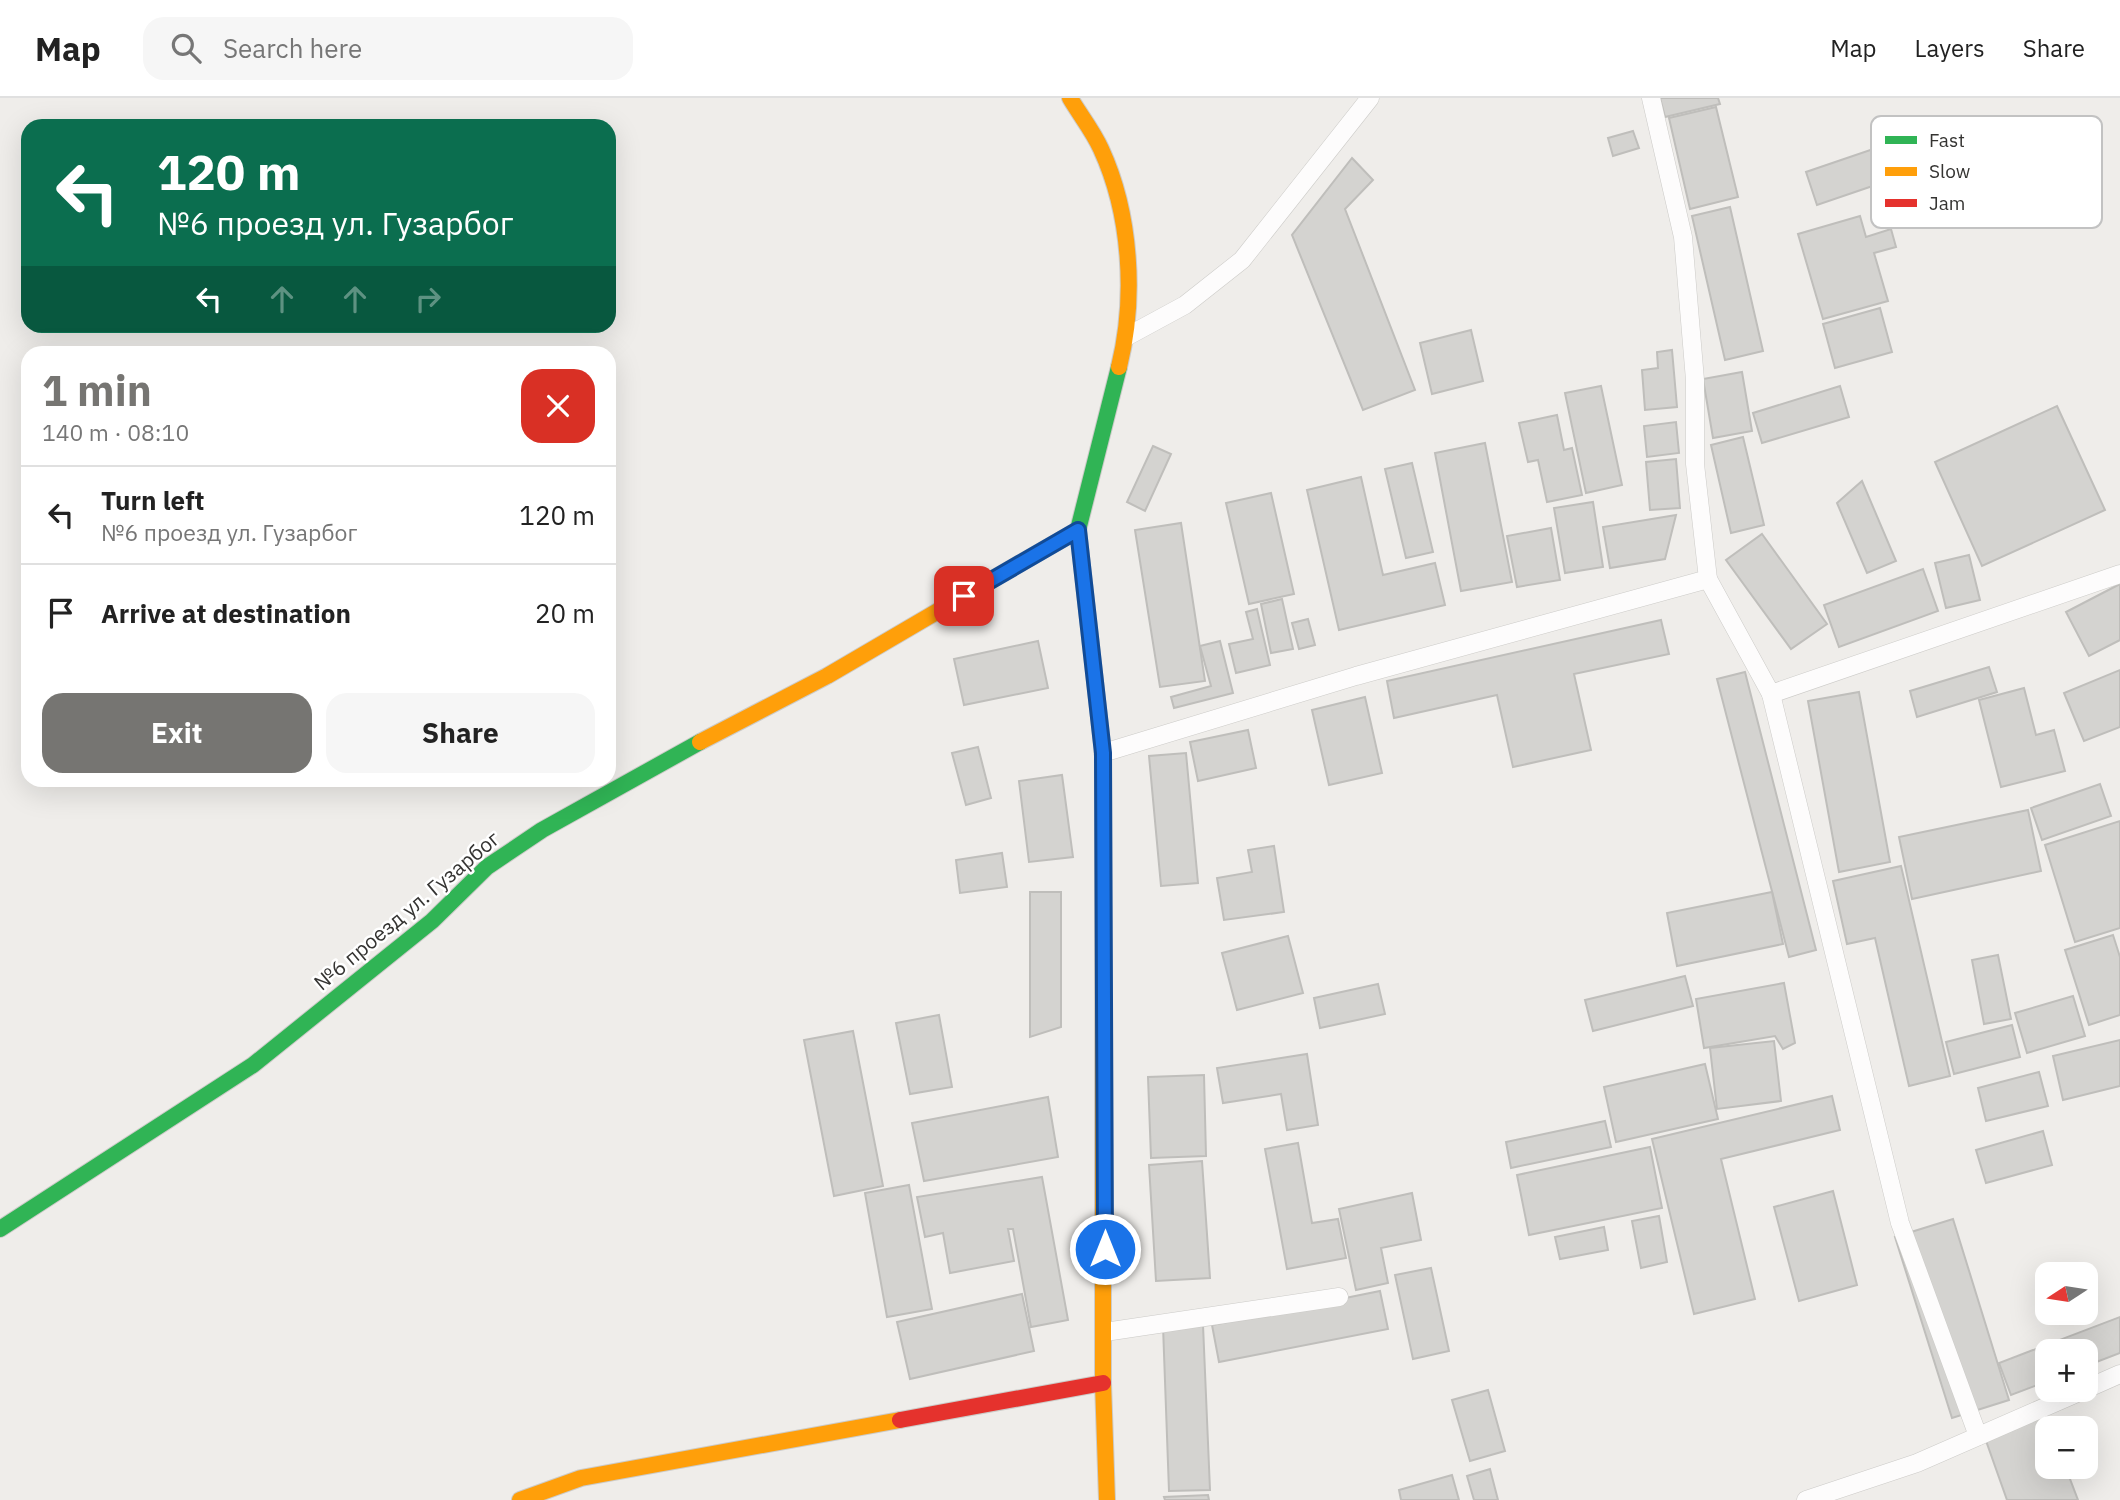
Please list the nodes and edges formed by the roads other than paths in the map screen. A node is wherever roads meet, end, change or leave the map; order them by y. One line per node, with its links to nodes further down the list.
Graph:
1 (1070, 98): 4 (street)
2 (1370, 98): 4 (lane)
3 (1651, 98): 7 (lane)
4 (1126, 337): 5 (street)
5 (1078, 530): 9 (street); 10 (street, №6 проезд ул. Гузарбог)
6 (2120, 574): 8 (lane)
7 (1708, 579): 8 (lane); 9 (lane)
8 (1771, 694): 19 (lane)
9 (1103, 753): 14 (street)
10 (616, 787)
11 (616, 787): 12 (street, №6 проезд ул. Гузарбог)
12 (0, 1229)
13 (1339, 1297): 14 (lane)
14 (1105, 1332): 16 (street)
15 (2120, 1374): 17 (lane)
16 (1103, 1383): 20 (street); 21 (street)
17 (2098, 1383)
18 (2055, 1402): 19 (lane)
19 (1978, 1436): 22 (lane)
20 (520, 1500)
21 (1107, 1500)
22 (1806, 1500)

